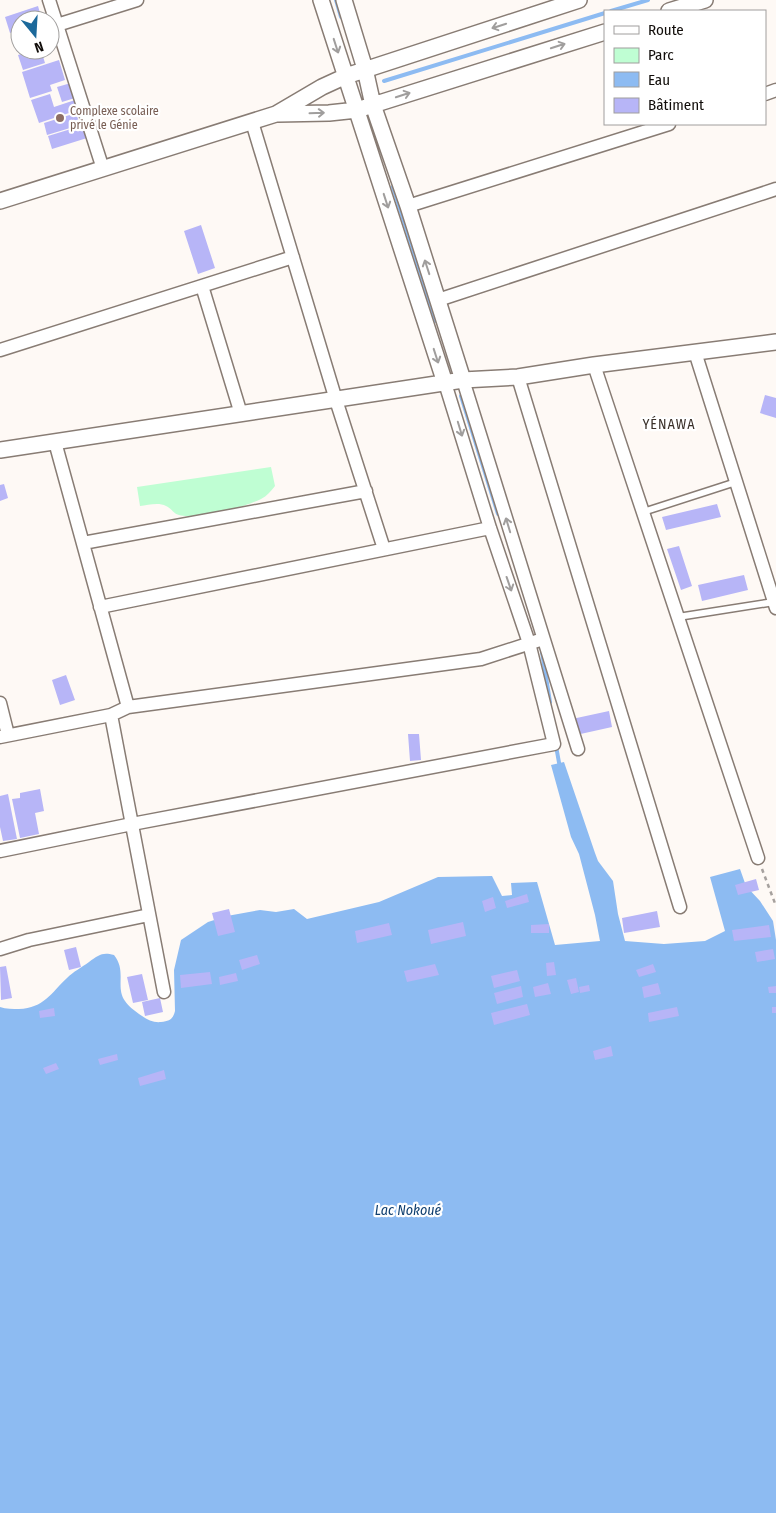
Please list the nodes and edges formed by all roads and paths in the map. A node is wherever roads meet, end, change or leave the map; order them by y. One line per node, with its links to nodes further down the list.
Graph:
1 (137, 0): 7 (street)
2 (321, 0): 11 (street, one-way to 11)
3 (344, 0): 10 (street)
4 (579, 0): 10 (street, one-way to 10)
5 (705, 0): 6 (street)
6 (672, 10)
7 (60, 24)
8 (604, 32): 12 (street, one-way to 8)
9 (60, 34): 17 (street)
10 (365, 70): 11 (street); 12 (street)
11 (346, 76): 13 (street); 14 (street)
12 (374, 105): 13 (street); 20 (street)
13 (357, 110): 14 (street, one-way to 13); 30 (street, one-way to 30)
14 (276, 114): 15 (street)
15 (252, 122): 17 (street); 21 (street)
16 (666, 125): 20 (street)
17 (103, 169): 19 (street)
18 (776, 189): 23 (street)
19 (0, 201)
20 (408, 206): 23 (street, one-way to 20)
21 (293, 257): 22 (street); 31 (street)
22 (202, 286): 25 (street); 32 (street)
23 (438, 300): 29 (street)
24 (776, 342): 26 (street)
25 (0, 350)
26 (695, 352): 27 (street); 35 (street)
27 (594, 365): 28 (street); 37 (street)
28 (518, 377): 29 (street); 55 (street)
29 (463, 380): 30 (street); 44 (street, one-way to 29)
30 (445, 383): 31 (street); 38 (street, one-way to 38)
31 (336, 400): 32 (street); 36 (street)
32 (241, 414): 33 (street)
33 (56, 442): 34 (street); 39 (street)
34 (0, 450)
35 (736, 482): 37 (lane); 41 (street)
36 (366, 491): 39 (street); 40 (street)
37 (643, 512): 43 (street)
38 (490, 528): 40 (street); 45 (street, one-way to 45)
39 (83, 543): 42 (street)
40 (384, 549): 42 (street)
41 (775, 605): 43 (lane)
42 (100, 607): 47 (street)
43 (678, 617): 53 (street)
44 (543, 639): 45 (street); 50 (street)
45 (529, 643): 47 (street); 51 (street)
46 (0, 703): 49 (street)
47 (128, 707): 48 (street)
48 (111, 715): 49 (street); 51 (street)
49 (4, 736)
50 (578, 748)
51 (132, 824): 52 (street); 56 (street)
52 (0, 851)
53 (758, 858): 54 (path)
54 (776, 906)
55 (680, 907)
56 (149, 915): 57 (street); 58 (street)
57 (0, 949)
58 (164, 992)

